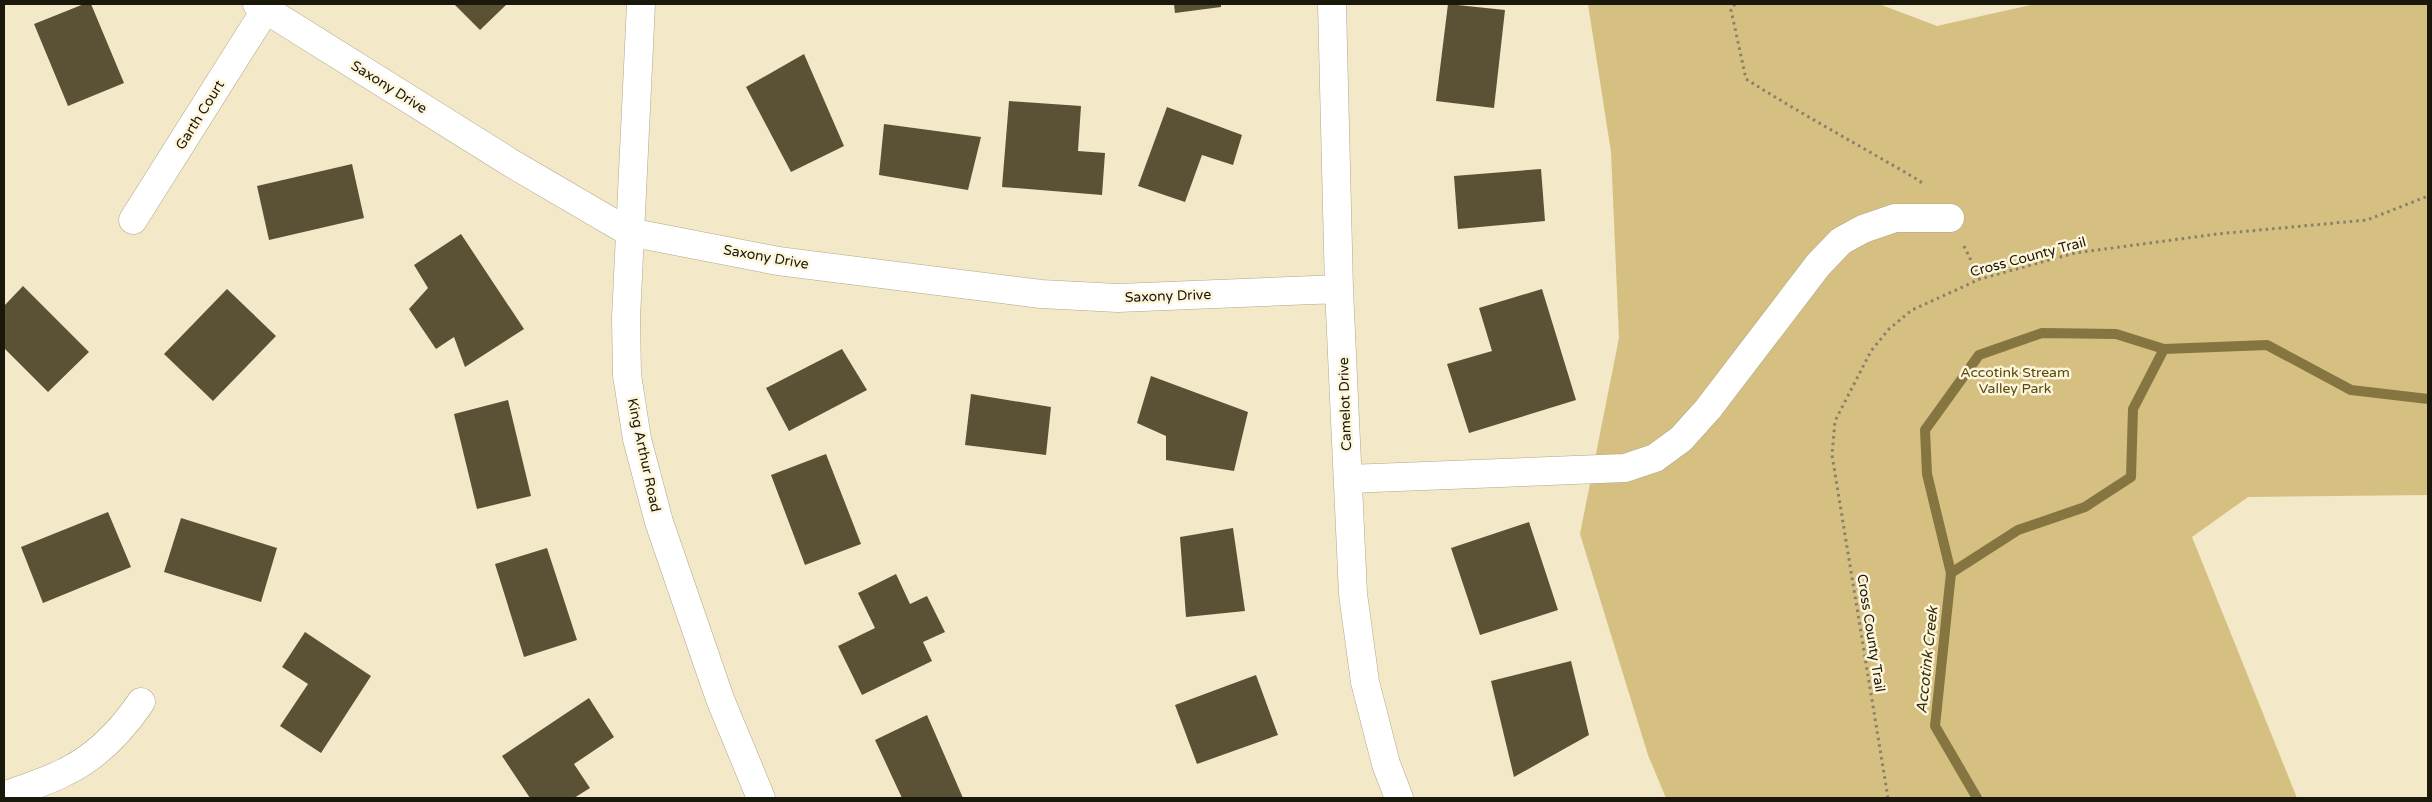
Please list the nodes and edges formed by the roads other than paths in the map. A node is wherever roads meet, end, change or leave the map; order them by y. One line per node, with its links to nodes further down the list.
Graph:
1 (641, 4): 6 (street, King Arthur Road)
2 (1332, 4): 7 (street, Camelot Drive)
3 (262, 7): 5 (street, Garth Court); 6 (street, Saxony Drive)
4 (1950, 218): 8 (street)
5 (133, 220)
6 (629, 232): 7 (street, Saxony Drive); 11 (street, King Arthur Road)
7 (1339, 289): 8 (street, Camelot Drive)
8 (1348, 479): 12 (street, Camelot Drive)
9 (141, 702): 10 (street)
10 (4, 796)
11 (761, 798)
12 (1399, 798)

